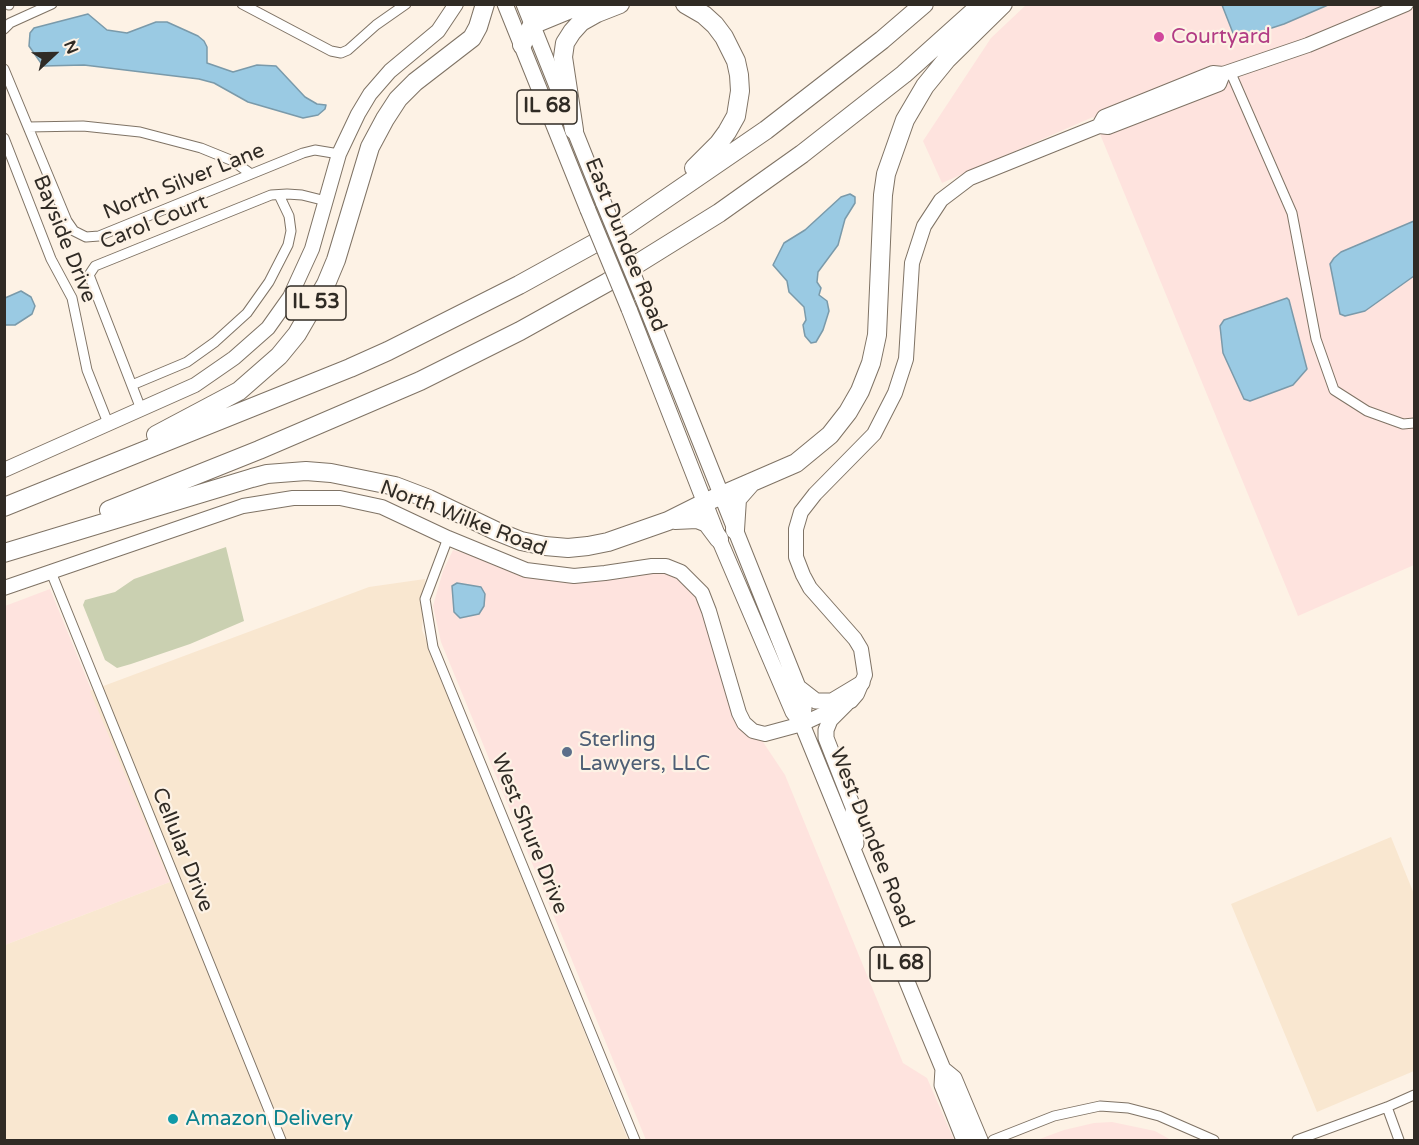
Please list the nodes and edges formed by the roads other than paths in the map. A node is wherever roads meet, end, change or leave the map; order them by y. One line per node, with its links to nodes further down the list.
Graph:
1 (52, 4): 17 (street)
2 (242, 4): 3 (street)
3 (406, 4)
4 (456, 4): 24 (street)
5 (485, 4): 35 (highway, IL 53)
6 (505, 4): 18 (main road, East Dundee Road / IL 68)
7 (524, 4): 16 (main road, East Dundee Road)
8 (531, 4): 15 (highway)
9 (620, 4): 22 (highway)
10 (685, 4): 28 (highway)
11 (924, 4): 28 (highway)
12 (982, 4): 41 (highway)
13 (1002, 4): 34 (highway)
14 (1406, 4): 20 (street)
15 (578, 7): 16 (highway)
16 (532, 25): 18 (highway); 22 (main road, East Dundee Road)
17 (4, 29)
18 (522, 45): 36 (main road, East Dundee Road / IL 68, bridge)
19 (4, 69): 21 (street, North Silver Lane)
20 (1226, 73): 32 (street); 44 (street)
21 (28, 127): 25 (street); 25 (street, North Silver Lane)
22 (574, 129): 36 (main road, East Dundee Road, bridge)
23 (4, 138): 31 (street, Bayside Drive)
24 (339, 154): 25 (street, North Silver Lane); 27 (street)
25 (251, 174)
26 (279, 195): 27 (street, Carol Court); 29 (street); 29 (street, Carol Court)
27 (326, 201): 30 (street)
28 (645, 214): 35 (highway)
29 (132, 385): 30 (street, Carol Court)
30 (141, 409): 31 (street)
31 (108, 423): 33 (street)
32 (1414, 423)
33 (4, 470)
34 (751, 483): 36 (highway); 39 (highway)
35 (31, 496): 37 (highway, IL 53)
36 (714, 498): 38 (highway); 39 (main road, West Dundee Road / IL 68)
37 (4, 507)
38 (668, 521): 39 (highway); 41 (highway)
39 (727, 535): 45 (main road, West Dundee Road / IL 68); 47 (main road, West Dundee Road / IL 68)
40 (448, 538): 42 (street, North Wilke Road); 47 (street, North Wilke Road); 53 (street, West Shure Drive)
41 (4, 553)
42 (51, 572): 43 (street, North Wilke Road); 52 (street, Cellular Drive)
43 (4, 588)
44 (862, 683): 45 (main road); 46 (street, North Wilke Road)
45 (798, 687): 47 (main road, West Dundee Road / IL 68)
46 (846, 704): 47 (street, North Wilke Road); 48 (main road)
47 (802, 724): 48 (main road, West Dundee Road / IL 68)
48 (856, 859): 49 (main road, West Dundee Road / IL 68)
49 (943, 1069): 54 (main road, West Dundee Road / IL 68); 55 (main road, West Dundee Road / IL 68)
50 (1414, 1095): 51 (street)
51 (1387, 1107): 58 (street); 59 (street)
52 (281, 1140)
53 (634, 1140)
54 (964, 1140)
55 (980, 1140)
56 (993, 1140): 57 (street)
57 (1214, 1140)
58 (1297, 1140)
59 (1399, 1140)

